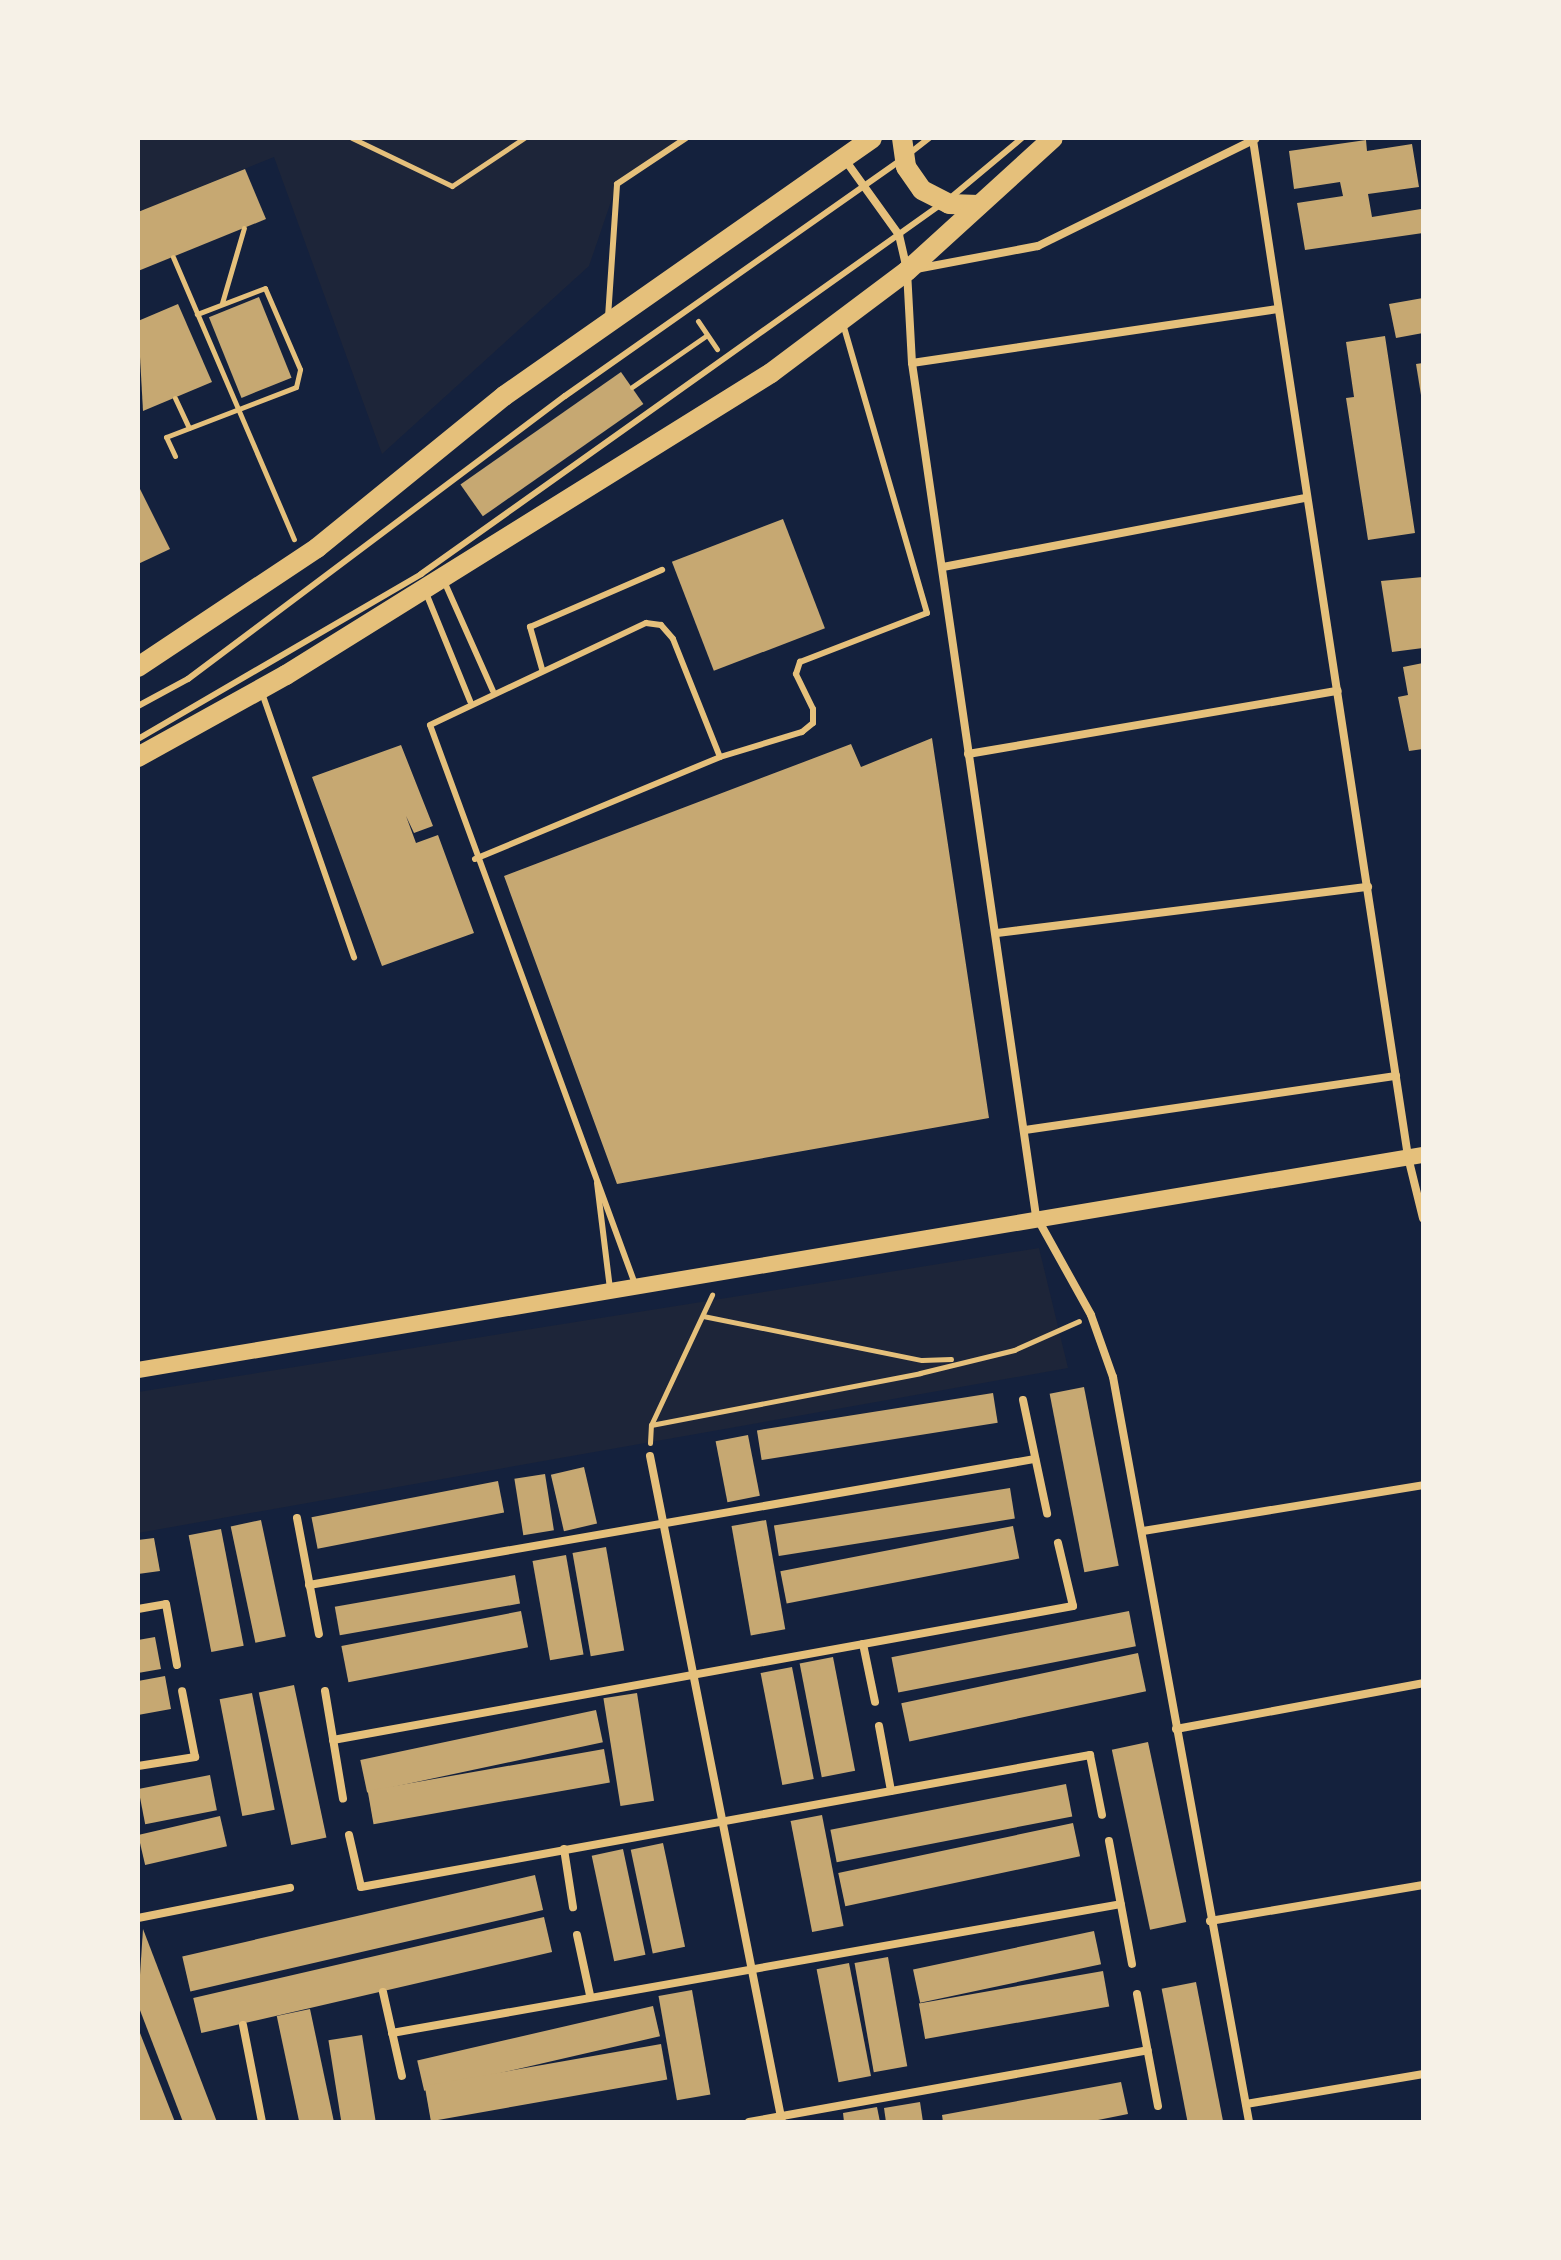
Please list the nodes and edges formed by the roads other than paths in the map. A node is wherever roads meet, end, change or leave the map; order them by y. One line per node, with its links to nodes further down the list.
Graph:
1 (686, 138): 16 (lane)
2 (872, 138): 8 (main road)
3 (929, 138): 7 (lane)
4 (1022, 138): 10 (lane)
5 (1053, 138): 11 (main road)
6 (1255, 139): 13 (street); 14 (street)
7 (903, 148): 9 (lane); 10 (main road)
8 (843, 157): 9 (street); 16 (main road)
9 (864, 187): 12 (street); 29 (lane)
10 (944, 202): 11 (main road); 12 (lane)
11 (979, 205): 13 (main road)
12 (899, 235): 13 (street); 30 (lane)
13 (907, 271): 15 (main road); 17 (street)
14 (1276, 309): 17 (street); 18 (street)
15 (843, 322): 21 (main road); 33 (lane)
16 (607, 325): 23 (main road)
17 (912, 363): 19 (street)
18 (1306, 498): 19 (street); 27 (street)
19 (943, 567): 31 (street)
20 (662, 570): 24 (lane)
21 (443, 578): 22 (main road); 26 (lane)
22 (425, 589): 25 (main road); 28 (lane)
23 (138, 667)
24 (542, 669): 26 (lane); 33 (lane)
25 (261, 689): 32 (main road); 37 (lane)
26 (493, 691): 28 (lane)
27 (1338, 691): 31 (street); 35 (street)
28 (470, 701): 34 (lane)
29 (138, 706)
30 (138, 739)
31 (968, 754): 36 (street)
32 (138, 757)
33 (720, 757): 34 (lane)
34 (475, 859): 41 (lane)
35 (1368, 887): 36 (street); 38 (street)
36 (997, 933): 39 (street)
37 (354, 957)
38 (1396, 1076): 39 (street); 40 (street)
39 (1025, 1130): 42 (street)
40 (1415, 1156): 42 (main road); 43 (street)
41 (597, 1179): 44 (lane); 45 (lane)
42 (1036, 1216): 44 (main road); 54 (street)
43 (1423, 1218)
44 (635, 1284): 45 (main road)
45 (610, 1289): 46 (main road)
46 (138, 1370)
47 (1023, 1400): 49 (street)
48 (650, 1456): 53 (street)
49 (1035, 1459): 51 (street); 53 (street)
50 (1423, 1485): 54 (street)
51 (1047, 1513)
52 (297, 1518): 56 (street)
53 (668, 1526): 56 (street); 61 (street)
54 (1143, 1531): 67 (street)
55 (1058, 1543): 59 (street)
56 (309, 1585): 58 (street)
57 (138, 1609): 60 (street)
58 (319, 1634)
59 (863, 1644): 61 (street); 65 (street)
60 (177, 1665)
61 (697, 1673): 68 (street); 73 (street)
62 (1423, 1683): 67 (street)
63 (182, 1691): 69 (street)
64 (325, 1691): 68 (street)
65 (875, 1702)
66 (879, 1726): 70 (street)
67 (1176, 1729): 82 (street)
68 (333, 1740): 71 (street)
69 (138, 1766)
70 (891, 1791): 72 (street); 73 (street)
71 (343, 1798)
72 (1102, 1815)
73 (725, 1822): 76 (street); 85 (street)
74 (349, 1835): 76 (street)
75 (1109, 1841): 79 (street)
76 (564, 1849): 80 (street)
77 (1423, 1885): 82 (street)
78 (290, 1888): 81 (street)
79 (1121, 1904): 84 (street); 85 (street)
80 (573, 1907)
81 (138, 1918)
82 (1210, 1921): 94 (street)
83 (577, 1935): 88 (street)
84 (1132, 1964)
85 (754, 1967): 88 (street); 96 (street)
86 (383, 1992): 90 (street)
87 (1137, 1994): 91 (street)
88 (590, 1995): 90 (street)
89 (243, 2025): 97 (street)
90 (392, 2033): 93 (street)
91 (1148, 2050): 95 (street); 96 (street)
92 (1423, 2074): 94 (street)
93 (402, 2076)
94 (1246, 2104): 99 (street)
95 (1158, 2106)
96 (782, 2119): 98 (street)
97 (262, 2122)
98 (749, 2122)
99 (1249, 2122)

